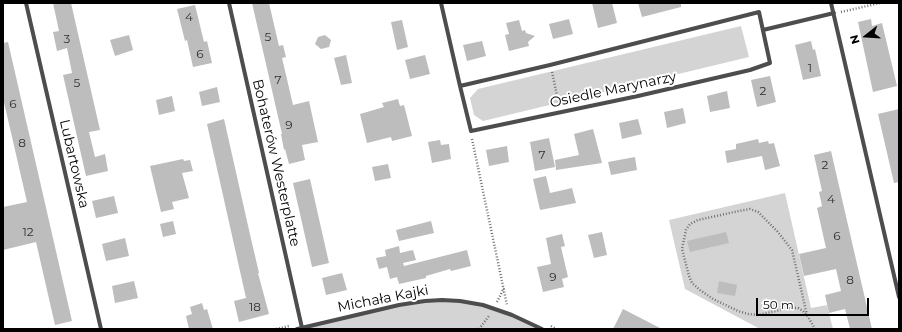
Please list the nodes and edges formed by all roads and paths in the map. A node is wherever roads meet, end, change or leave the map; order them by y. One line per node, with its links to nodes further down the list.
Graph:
1 (26, 3): 17 (street, Lubartowska)
2 (228, 3): 16 (street, Bohaterów Westerplatte)
3 (441, 3): 10 (street)
4 (831, 3): 7 (street)
5 (880, 3): 6 (path)
6 (841, 12)
7 (834, 13): 8 (street); 13 (street)
8 (763, 30): 9 (street, Osiedle Marynarzy); 11 (street, Osiedle Marynarzy)
9 (550, 65): 10 (street, Osiedle Marynarzy); 11 (path)
10 (460, 86): 12 (street)
11 (561, 113): 12 (street, Osiedle Marynarzy)
12 (471, 131): 14 (path)
13 (899, 297)
14 (512, 315): 16 (street, Michała Kajki); 19 (street, Michała Kajki)
15 (807, 315): 15 (path); 20 (path)
16 (302, 328): 18 (street, Michała Kajki)
17 (101, 329)
18 (297, 329)
19 (542, 329)
20 (815, 329)

